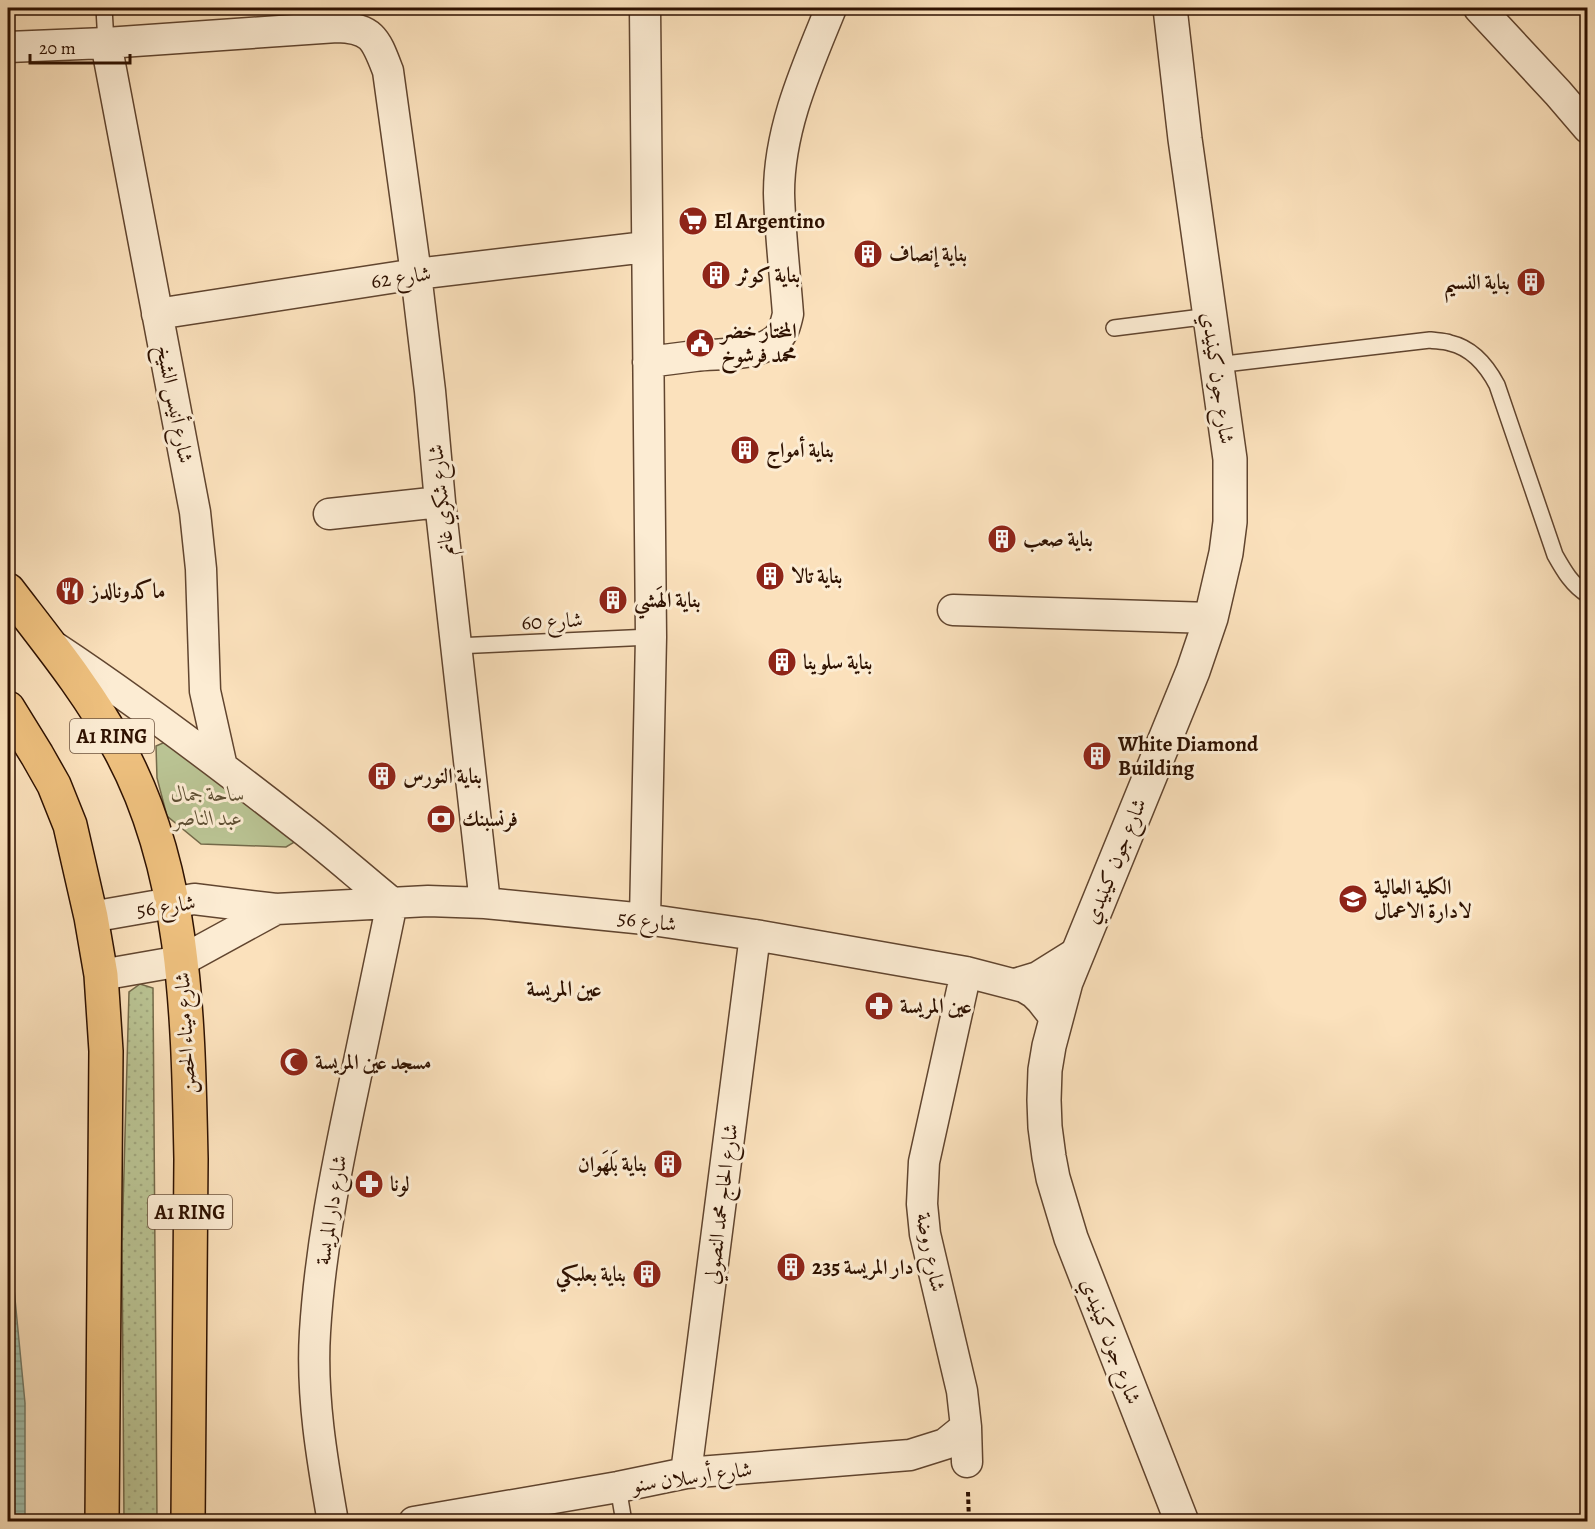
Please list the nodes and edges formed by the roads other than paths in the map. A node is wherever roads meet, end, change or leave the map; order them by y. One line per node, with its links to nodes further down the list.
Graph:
1 (104, 8): 6 (lane)
2 (645, 8): 9 (street)
3 (831, 8): 14 (street)
4 (1170, 8): 12 (street, شارع جون كينيدي)
5 (1479, 8): 8 (street)
6 (106, 43): 7 (street, شارع شكري غانم); 10 (street, شارع شكري غانم); 11 (street, شارع أنيس الشيخ)
7 (8, 46)
8 (1587, 128)
9 (646, 247): 10 (street, شارع 62); 14 (street)
10 (416, 274): 11 (street, شارع 62); 16 (street, شارع شكري غانم)
11 (157, 314): 26 (street, شارع أنيس الشيخ)
12 (1210, 316): 13 (lane); 15 (street, شارع جون كينيدي)
13 (1114, 328)
14 (648, 363): 22 (street)
15 (1216, 364): 19 (lane); 21 (street, شارع جون كينيدي)
16 (440, 502): 17 (street); 24 (street, شارع شكري غانم)
17 (329, 514)
18 (8, 590): 23 (highway, شارع ميناء الحصن / A1 RING)
19 (1587, 596)
20 (953, 610): 21 (street)
21 (1211, 618): 34 (street, شارع جون كينيدي)
22 (651, 637): 24 (lane, شارع 60); 32 (street)
23 (49, 643): 26 (street); 29 (highway, شارع ميناء الحصن / A1 RING)
24 (456, 646): 28 (street, شارع شكري غانم)
25 (8, 708): 31 (highway, A1 RING)
26 (222, 767): 27 (street)
27 (392, 903): 28 (street, شارع 56); 30 (street, شارع 56); 46 (street, شارع دار المريسة)
28 (485, 903): 32 (street, شارع 56)
29 (172, 904): 30 (street, شارع 56); 31 (street, شارع 56); 35 (highway, شارع ميناء الحصن / A1 RING)
30 (276, 909): 35 (street, شارع 56)
31 (91, 917): 37 (highway, A1 RING)
32 (645, 920): 33 (street, شارع 56)
33 (755, 935): 36 (street, شارع 56); 42 (street, شارع الحاج محمد النصولي)
34 (1078, 952): 38 (street); 39 (street, شارع جون كينيدي)
35 (181, 961): 37 (street, شارع 56); 45 (highway, شارع ميناء الحصن / A1 RING)
36 (966, 972): 38 (street, شارع 56); 40 (street, شارع روضة)
37 (101, 975): 44 (highway, A1 RING)
38 (1015, 984): 39 (street, شارع 56)
39 (1056, 1019): 49 (street, شارع جون كينيدي)
40 (966, 1427): 41 (street, شارع روضة); 42 (street, شارع أرسلان سنو)
41 (967, 1462)
42 (686, 1473): 43 (street, شارع أرسلان سنو)
43 (618, 1487): 47 (street, شارع أرسلان سنو); 48 (lane)
44 (102, 1521)
45 (188, 1521)
46 (333, 1521)
47 (414, 1521)
48 (624, 1521)
49 (1182, 1521)

